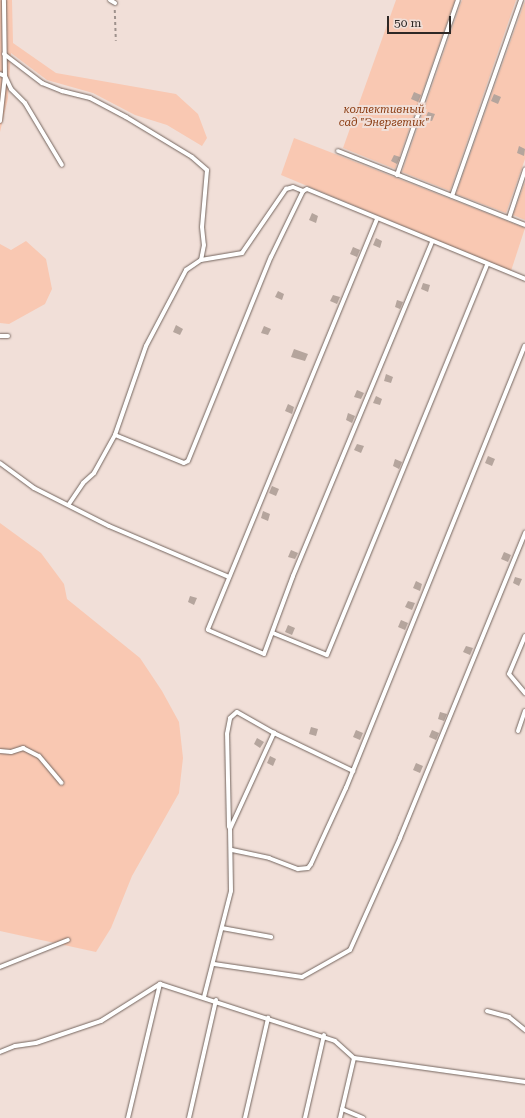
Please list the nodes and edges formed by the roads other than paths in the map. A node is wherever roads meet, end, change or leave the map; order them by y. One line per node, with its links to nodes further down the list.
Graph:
1 (4, 0): 6 (lane)
2 (110, 0): 5 (lane)
3 (458, 0): 13 (lane)
4 (521, 0): 15 (lane)
5 (115, 4)
6 (4, 54): 8 (lane); 20 (lane)
7 (0, 74): 8 (lane)
8 (5, 76): 9 (lane); 11 (lane)
9 (0, 121)
10 (338, 151): 13 (lane)
11 (62, 165)
12 (525, 170): 16 (lane)
13 (398, 175): 15 (lane)
14 (303, 191): 17 (lane); 20 (lane); 26 (lane)
15 (452, 196): 16 (lane)
16 (508, 218): 18 (lane)
17 (376, 219): 19 (lane); 30 (lane)
18 (525, 225)
19 (432, 242): 21 (lane); 31 (lane)
20 (201, 260): 26 (lane)
21 (487, 264): 22 (lane); 31 (lane)
22 (525, 279)
23 (0, 336): 24 (lane)
24 (8, 336)
25 (525, 346): 38 (lane)
26 (115, 435): 28 (lane)
27 (0, 463): 28 (lane)
28 (69, 504): 30 (lane)
29 (525, 533): 45 (lane)
30 (229, 576): 31 (lane)
31 (273, 633)
32 (525, 636): 33 (lane)
33 (525, 693)
34 (525, 711): 35 (lane)
35 (518, 731)
36 (274, 733): 38 (lane); 40 (lane); 40 (lane)
37 (0, 750): 39 (lane)
38 (353, 771): 41 (lane)
39 (62, 783)
40 (230, 829): 41 (lane)
41 (232, 850): 42 (lane)
42 (222, 928): 43 (lane); 45 (lane)
43 (271, 937)
44 (68, 940): 46 (lane)
45 (214, 964): 48 (lane)
46 (0, 967)
47 (160, 984): 48 (lane); 54 (lane); 58 (lane)
48 (204, 997): 49 (lane)
49 (216, 1000): 51 (lane); 59 (lane)
50 (487, 1011): 52 (lane)
51 (268, 1018): 53 (lane); 60 (lane)
52 (525, 1030)
53 (324, 1035): 55 (lane); 61 (lane)
54 (0, 1052)
55 (354, 1058): 56 (lane); 57 (lane)
56 (525, 1082)
57 (342, 1108): 62 (lane); 63 (lane)
58 (128, 1118)
59 (189, 1118)
60 (246, 1118)
61 (305, 1118)
62 (340, 1118)
63 (363, 1118)

